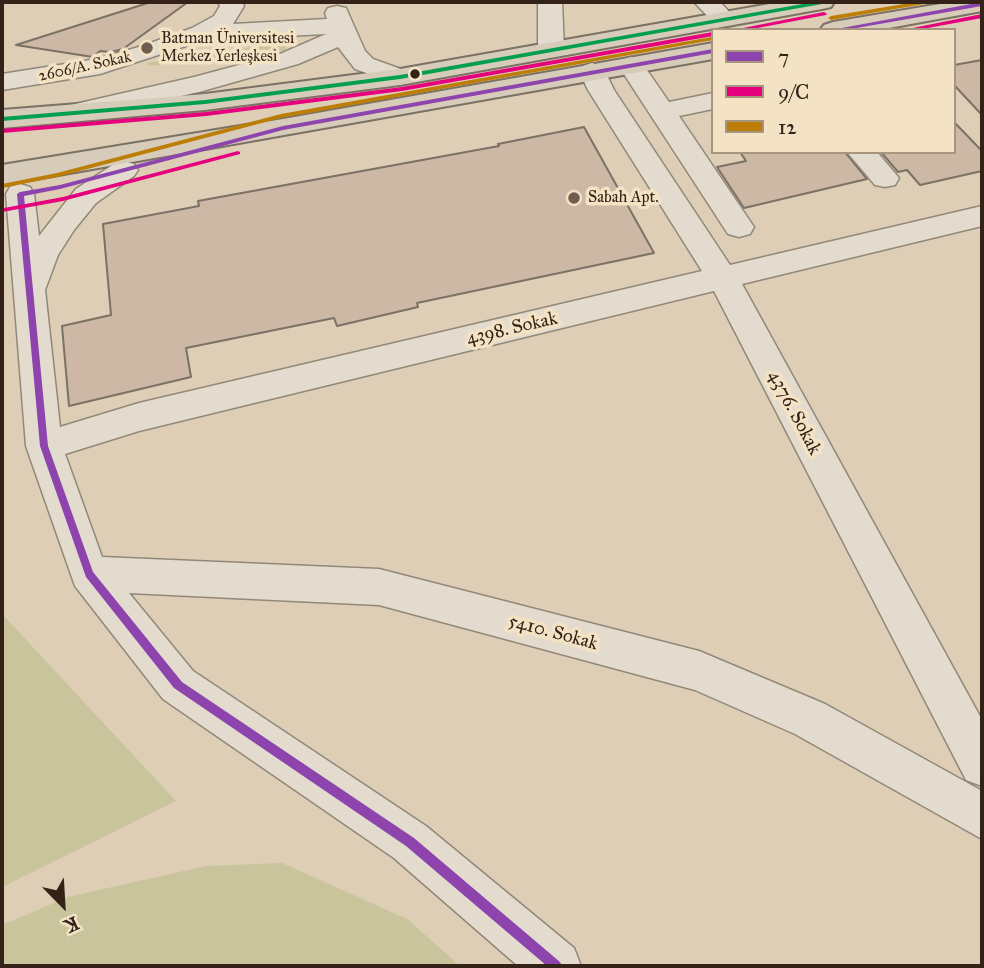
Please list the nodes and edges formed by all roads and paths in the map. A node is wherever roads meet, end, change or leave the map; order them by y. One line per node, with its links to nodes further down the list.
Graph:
1 (230, 2): 9 (street, 2606/A. Sokak)
2 (334, 2): 8 (street)
3 (550, 2): 10 (street)
4 (822, 2): 6 (highway)
5 (982, 4): 7 (highway)
6 (715, 10): 10 (highway)
7 (844, 28)
8 (343, 31): 9 (street); 14 (street); 19 (street)
9 (201, 33): 15 (street, 2606/A. Sokak)
10 (551, 49): 14 (highway)
11 (711, 51): 12 (highway)
12 (631, 65): 13 (highway); 18 (street)
13 (592, 71): 21 (highway); 30 (street, 4376. Sokak)
14 (400, 77): 17 (highway)
15 (2, 82)
16 (711, 101): 18 (street)
17 (205, 102): 19 (highway); 22 (highway)
18 (662, 111): 28 (street)
19 (71, 113): 20 (highway)
20 (2, 119)
21 (283, 128): 24 (highway); 26 (highway)
22 (2, 139)
23 (863, 154): 25 (street)
24 (124, 170): 26 (highway); 29 (street)
25 (884, 178)
26 (8, 189): 29 (street)
27 (982, 216): 30 (street, 4398. Sokak)
28 (740, 227)
29 (16, 275): 31 (street)
30 (723, 279): 31 (street, 4398. Sokak); 33 (street, 4376. Sokak)
31 (44, 446): 32 (street)
32 (89, 574): 34 (street, 5410. Sokak); 35 (street)
33 (982, 764)
34 (982, 816)
35 (556, 966)

